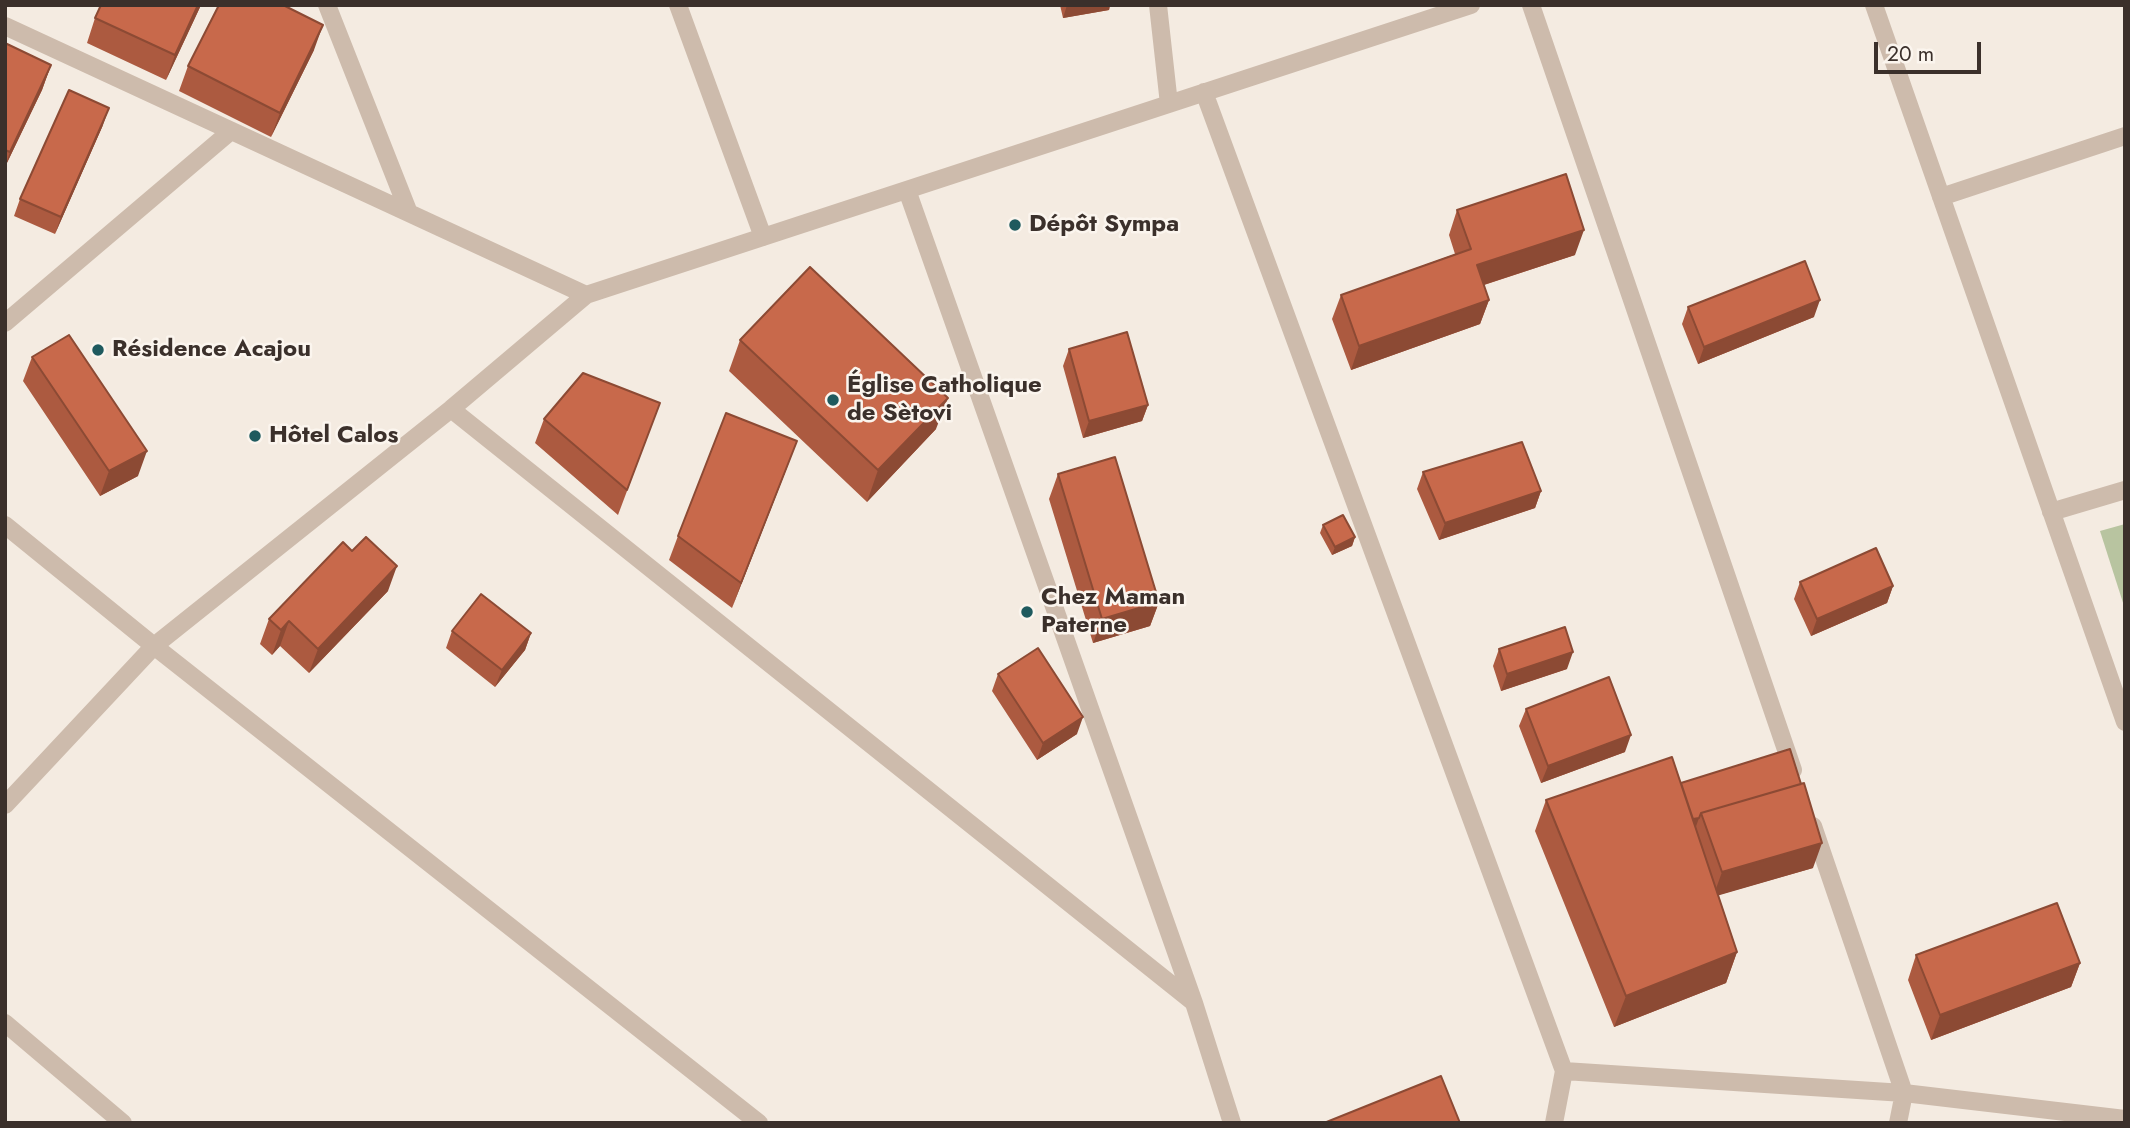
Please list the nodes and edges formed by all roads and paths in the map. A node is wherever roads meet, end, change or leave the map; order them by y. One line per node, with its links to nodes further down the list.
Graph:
1 (327, 5): 14 (street)
2 (678, 5): 15 (street)
3 (1158, 5): 9 (street)
4 (1471, 5): 8 (street)
5 (1531, 5): 28 (street)
6 (1874, 5): 13 (street)
7 (5, 26): 10 (street)
8 (1204, 93): 9 (street); 27 (street)
9 (1169, 104): 12 (street)
10 (231, 131): 14 (street); 17 (street)
11 (2125, 135): 13 (street)
12 (907, 190): 15 (street); 25 (street)
13 (1941, 197): 20 (street)
14 (409, 214): 16 (street)
15 (763, 237): 16 (street)
16 (586, 295): 18 (street)
17 (5, 323)
18 (451, 409): 22 (street); 25 (street)
19 (2125, 490): 20 (street)
20 (2051, 513): 23 (street)
21 (5, 525): 22 (street)
22 (154, 646): 24 (street); 31 (street)
23 (2125, 722)
24 (5, 805)
25 (1194, 1003): 32 (street)
26 (5, 1023): 30 (street)
27 (1564, 1071): 28 (street); 33 (street)
28 (1904, 1093): 29 (street); 34 (street)
29 (2125, 1119)
30 (123, 1123)
31 (759, 1123)
32 (1232, 1123)
33 (1554, 1123)
34 (1898, 1123)

